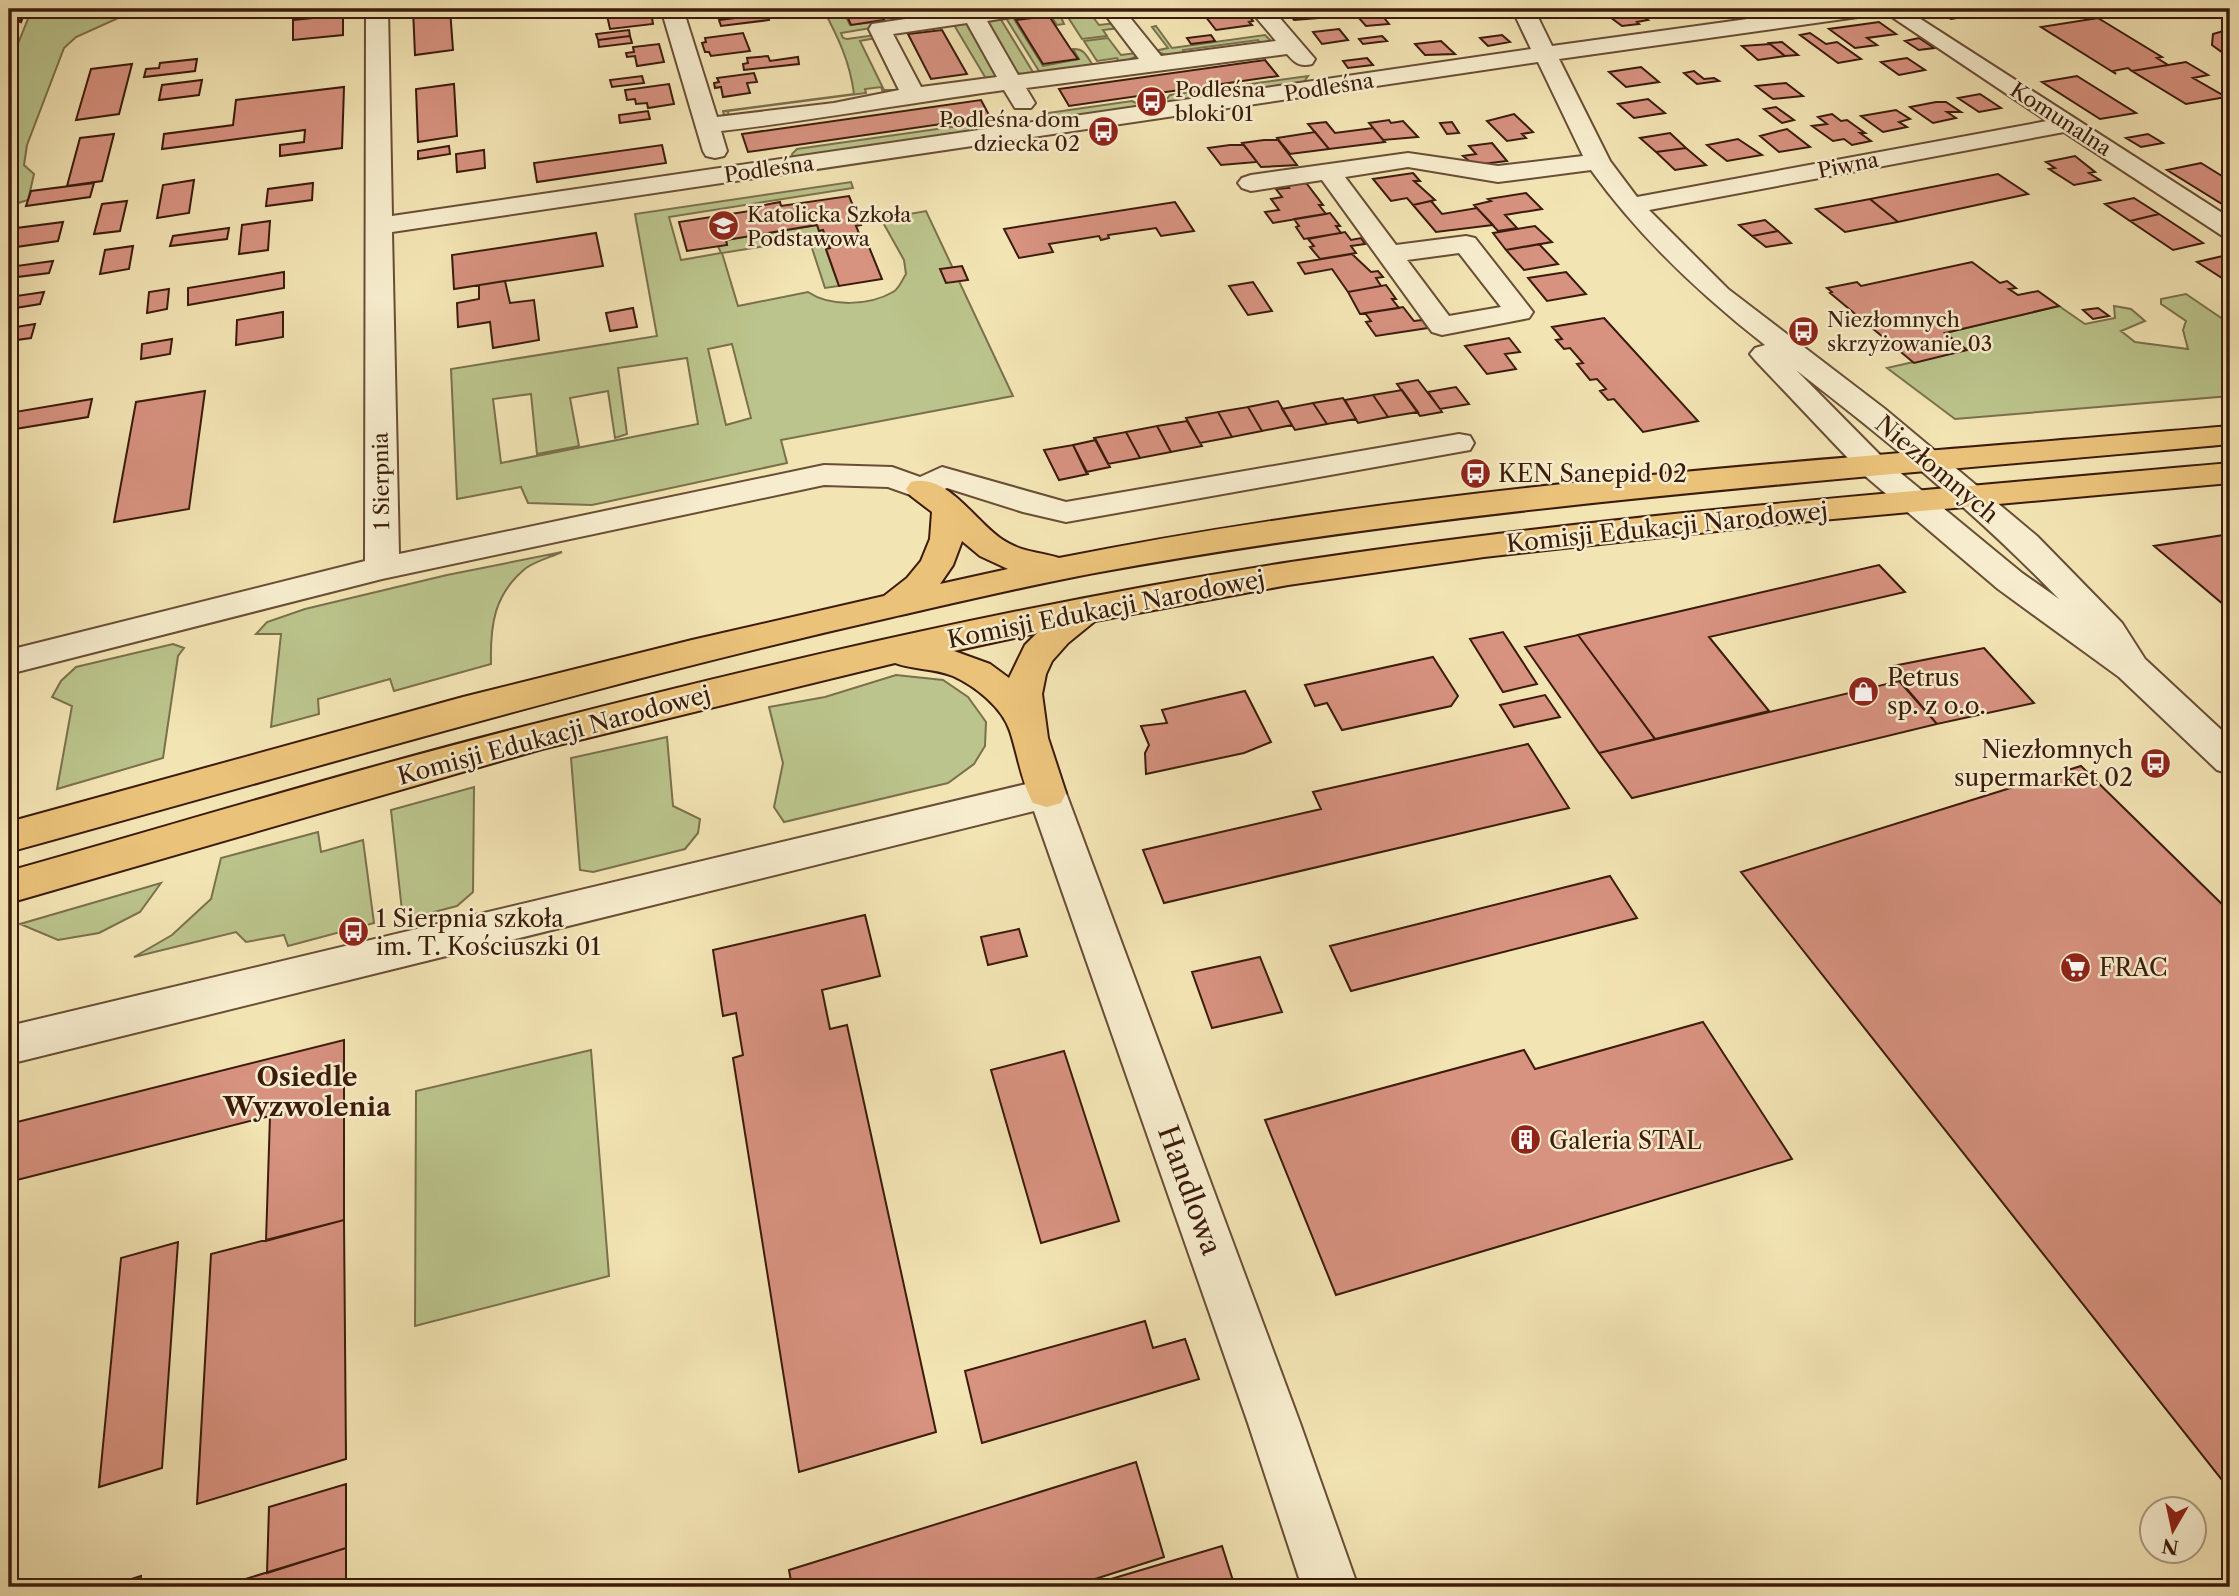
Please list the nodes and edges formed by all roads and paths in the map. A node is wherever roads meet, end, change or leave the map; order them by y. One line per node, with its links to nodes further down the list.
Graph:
1 (377, 9): 25 (street, 1 Sierpnia)
2 (673, 9): 18 (street)
3 (1023, 9): 9 (street)
4 (1112, 9): 13 (street)
5 (1260, 9): 11 (street)
6 (1523, 9): 12 (street, Niezłomnych)
7 (1865, 9): 12 (street, Podleśna)
8 (1891, 9): 17 (street, Komunalna)
9 (973, 15): 10 (street); 14 (street)
10 (906, 16): 16 (street)
11 (1293, 46): 13 (street); 15 (street)
12 (1545, 54): 15 (street, Podleśna); 20 (street, Niezłomnych)
13 (1154, 62): 14 (street)
14 (1012, 84): 16 (street); 19 (street)
15 (1329, 87): 19 (street, Podleśna)
16 (913, 95): 18 (street)
17 (2067, 124): 24 (street, Piwna); 26 (street, Komunalna)
18 (706, 126): 22 (street)
19 (1038, 130): 22 (street, Podleśna)
20 (1598, 162): 21 (street); 24 (street, Niezłomnych)
21 (1328, 171): 23 (street); 27 (street)
22 (722, 176): 25 (street, Podleśna)
23 (1251, 183)
24 (1630, 206): 28 (street, Niezłomnych)
25 (378, 226): 39 (street, 1 Sierpnia)
26 (2230, 229)
27 (1390, 254)
28 (1718, 295): 31 (street, Niezłomnych); 32 (street, Niezłomnych)
29 (2230, 435): 31 (main road, Komisji Edukacji Narodowej)
30 (1459, 443): 34 (street)
31 (1932, 462): 32 (main road, Komisji Edukacji Narodowej); 35 (street, Niezłomnych)
32 (1875, 468): 36 (street, Niezłomnych); 38 (main road, Komisji Edukacji Narodowej)
33 (2230, 473): 35 (main road, Komisji Edukacji Narodowej)
34 (922, 489): 37 (main road); 39 (street)
35 (1971, 496): 36 (main road, Komisji Edukacji Narodowej); 44 (street, Niezłomnych)
36 (1913, 501): 41 (main road, Komisji Edukacji Narodowej); 44 (street, Niezłomnych)
37 (948, 511): 38 (main road); 40 (main road)
38 (1071, 567): 40 (main road, Komisji Edukacji Narodowej)
39 (382, 568): 43 (street)
40 (894, 605): 48 (main road, Komisji Edukacji Narodowej)
41 (1087, 611): 42 (main road, Komisji Edukacji Narodowej); 45 (main road)
42 (864, 657): 45 (main road); 49 (main road, Komisji Edukacji Narodowej)
43 (9, 662)
44 (2132, 668): 46 (street, Niezłomnych)
45 (1026, 724): 47 (main road)
46 (2230, 760)
47 (1048, 793): 50 (street); 51 (street, Handlowa)
48 (9, 837)
49 (9, 887)
50 (9, 1045)
51 (1330, 1587)

